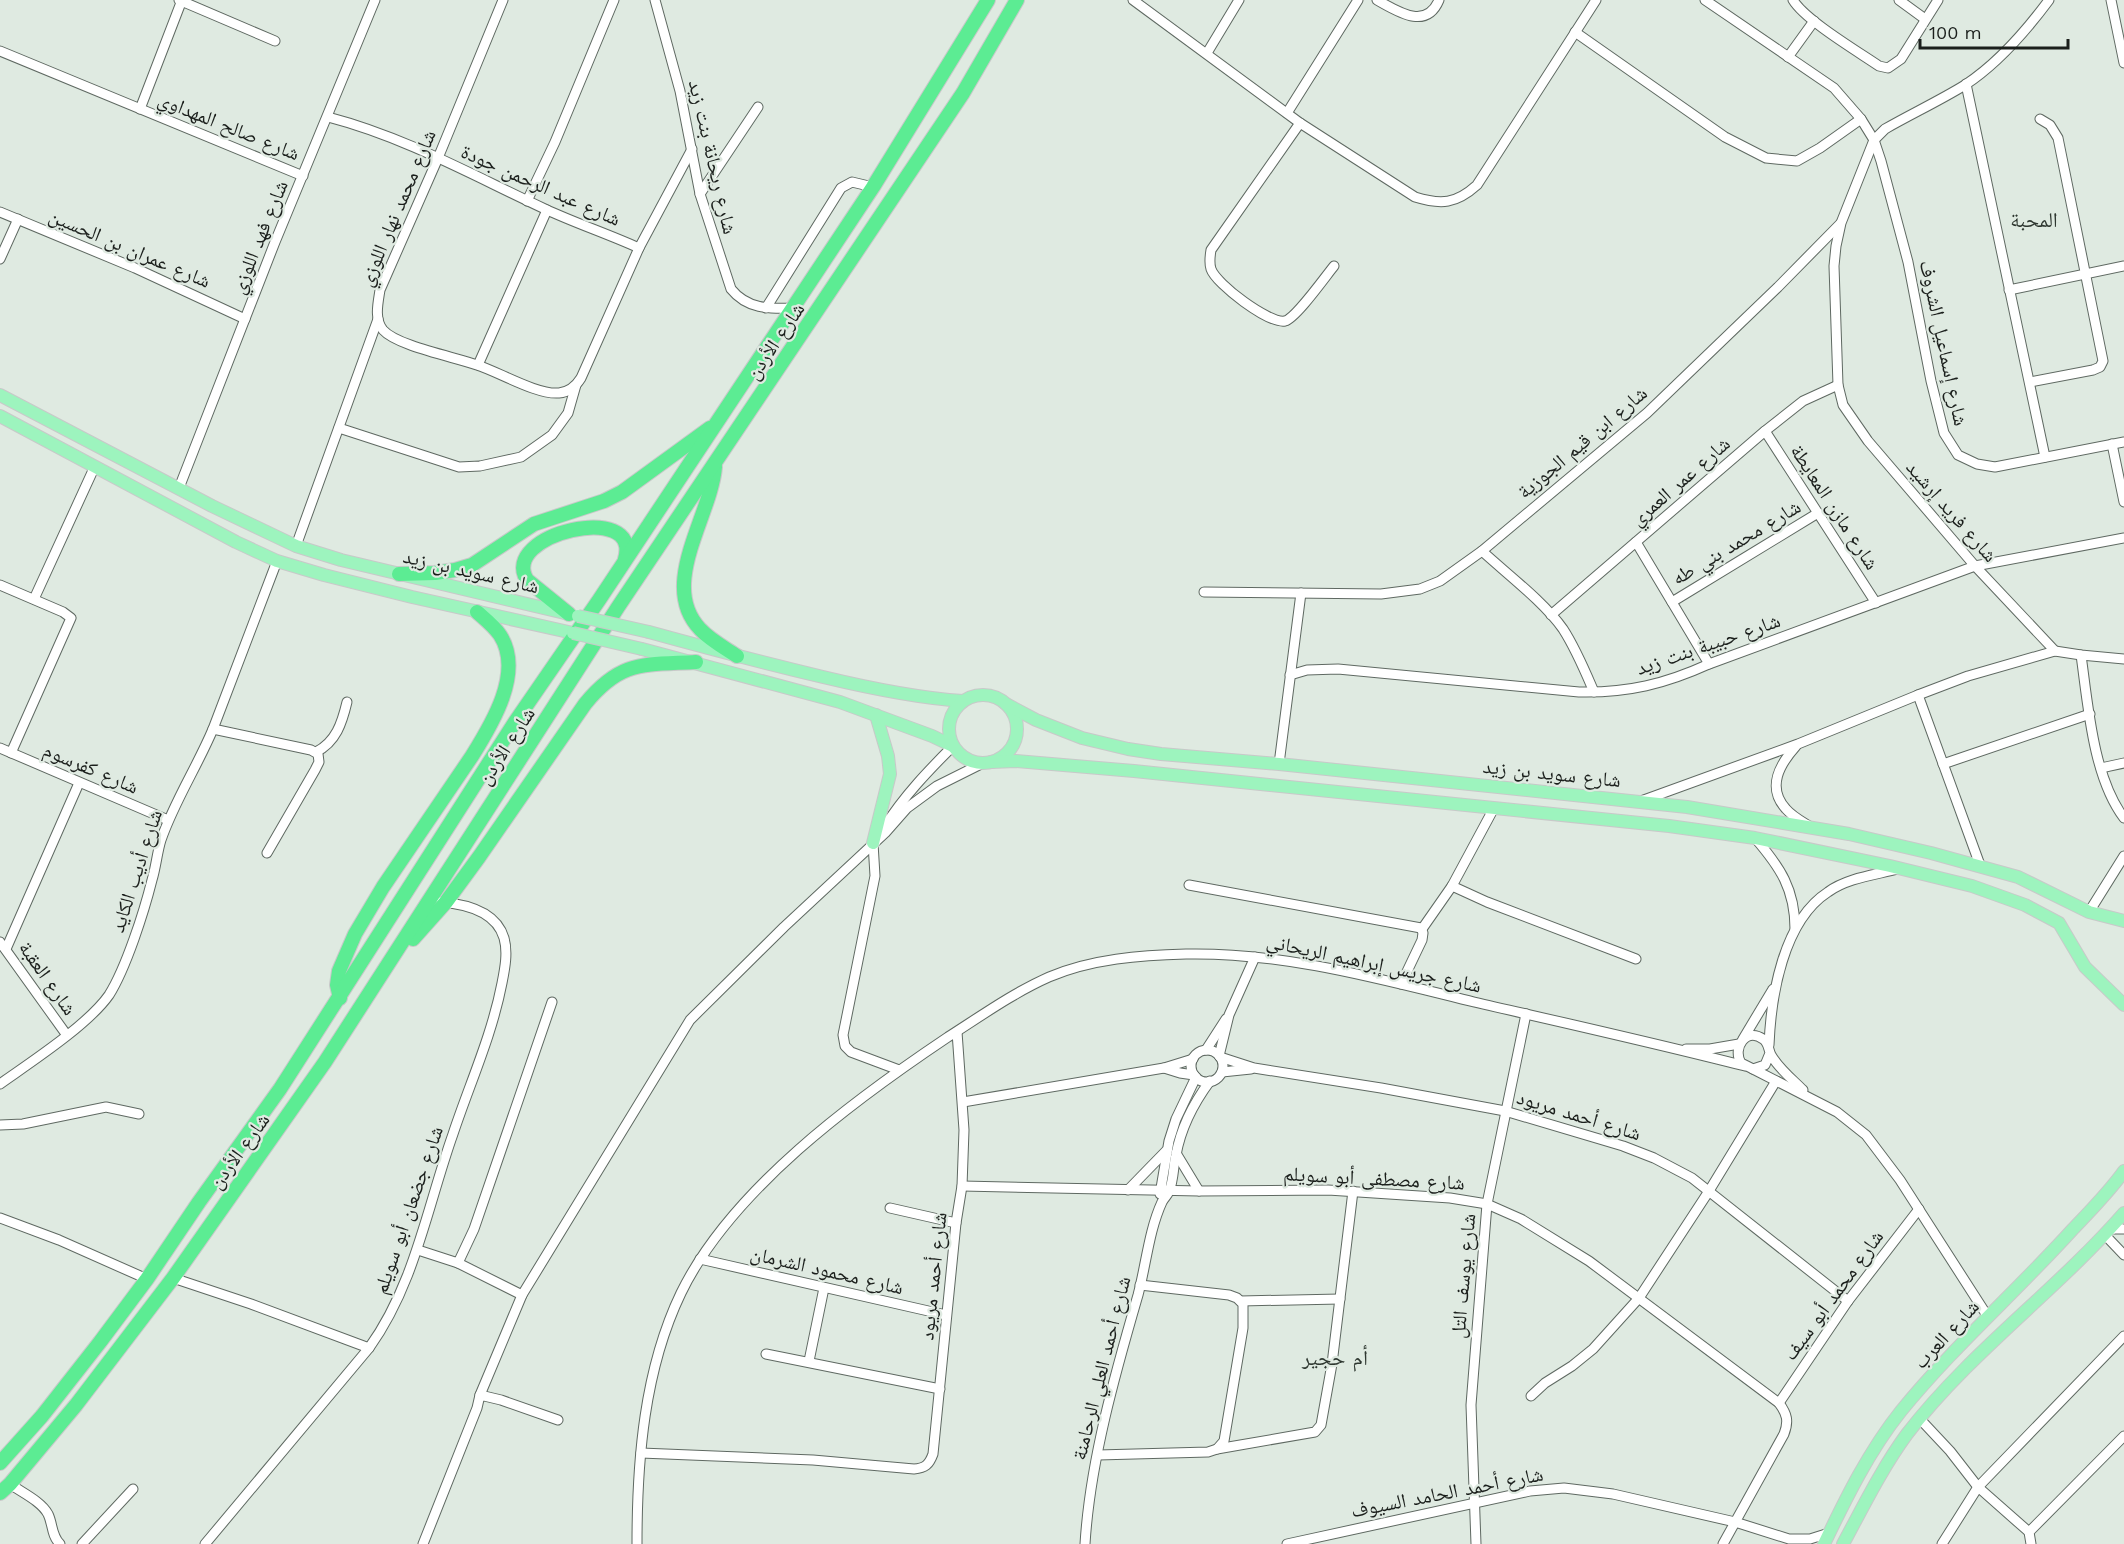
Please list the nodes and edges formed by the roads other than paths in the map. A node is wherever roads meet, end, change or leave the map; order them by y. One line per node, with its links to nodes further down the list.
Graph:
1 (180, 0): 23 (street); 30 (street)
2 (375, 0): 32 (street, شارع فهد اللوزي)
3 (503, 0): 38 (street, شارع محمد نهار اللوزي)
4 (614, 0): 42 (street)
5 (655, 0): 37 (street, شارع ريحانة بنت زيد)
6 (988, 0): 40 (highway, شارع الأردن)
7 (1017, 0): 69 (highway, شارع الأردن)
8 (1133, 0): 25 (street)
9 (1239, 0): 25 (street)
10 (1358, 0): 31 (street)
11 (1377, 0): 12 (street)
12 (1439, 0)
13 (1596, 0): 22 (street)
14 (1705, 0): 26 (street, شارع إسماعيل الشروف)
15 (1793, 0): 21 (street)
16 (1899, 0): 20 (street)
17 (1938, 0): 20 (street)
18 (2049, 0): 28 (street)
19 (2111, 0): 27 (street)
20 (1925, 19): 21 (street)
21 (1815, 21): 26 (street)
22 (1575, 32): 33 (street); 35 (street)
23 (275, 41)
24 (0, 51): 30 (street)
25 (1207, 53): 31 (street)
26 (1788, 57): 33 (street, شارع إسماعيل الشروف)
27 (2124, 62)
28 (1966, 84): 36 (street); 52 (street)
29 (758, 107): 41 (street)
30 (140, 109): 39 (street, شارع صالح المهداوي)
31 (1287, 113): 35 (street)
32 (328, 117): 38 (street, شارع عبد الرحمن جودة); 39 (street, شارع فهد اللوزي)
33 (1861, 119): 36 (street, شارع إسماعيل الشروف)
34 (2040, 119): 51 (street)
35 (1300, 123): 49 (street)
36 (1874, 140): 46 (street); 68 (street, شارع إسماعيل الشروف)
37 (692, 149): 41 (street, شارع ريحانة بنت زيد); 47 (street)
38 (438, 158): 42 (street, شارع عبد الرحمن جودة); 56 (street, شارع محمد نهار اللوزي)
39 (303, 176): 55 (street, شارع فهد اللوزي)
40 (873, 187): 53 (street); 54 (highway, شارع الأردن)
41 (700, 194): 53 (street, شارع ريحانة بنت زيد)
42 (527, 201): 43 (street, شارع عبد الرحمن جودة)
43 (547, 210): 47 (street, شارع عبد الرحمن جودة); 57 (street)
44 (0, 212): 45 (street, شارع عمران بن الحسين)
45 (18, 219): 48 (street); 55 (street, شارع عمران بن الحسين)
46 (1841, 223): 60 (street, شارع فريد إرشيد); 77 (street, شارع ابن قيم الجوزية)
47 (639, 248): 59 (street)
48 (0, 259)
49 (1334, 266)
50 (2124, 266): 51 (street)
51 (2085, 273): 52 (street); 58 (street)
52 (2009, 290): 58 (street)
53 (766, 308): 54 (street, شارع ريحانة بنت زيد)
54 (793, 308): 63 (highway, شارع الأردن)
55 (245, 319): 71 (street, شارع فهد اللوزي)
56 (378, 319): 57 (street); 64 (street, شارع محمد نهار اللوزي)
57 (478, 365): 59 (street)
58 (2030, 381): 68 (street)
59 (576, 385): 64 (street)
60 (1838, 385): 65 (street, شارع عمر العمري); 80 (street, شارع فريد إرشيد)
61 (0, 395): 71 (main road, شارع سويد بن زيد)
62 (0, 416): 70 (main road, شارع سويد بن زيد)
63 (717, 423): 79 (highway, شارع الأردن); 81 (highway)
64 (339, 428): 76 (street, شارع محمد نهار اللوزي)
65 (1765, 431): 73 (street, شارع مازن المعايطة); 75 (street, شارع عمر العمري)
66 (2124, 442): 67 (street, شارع إسماعيل الشروف)
67 (2112, 444): 68 (street, شارع إسماعيل الشروف); 72 (street)
68 (2045, 457)
69 (715, 464): 93 (highway); 130 (highway, شارع الأردن)
70 (95, 466): 78 (main road, شارع سويد بن زيد); 85 (street)
71 (178, 488): 76 (main road, شارع سويد بن زيد)
72 (2124, 502)
73 (1818, 513): 86 (street, شارع محمد بني طه); 87 (street, شارع مازن المعايطة)
74 (2124, 538): 80 (street, شارع حبيبة بنت زيد)
75 (1636, 542): 86 (street); 90 (street, شارع عمر العمري)
76 (296, 546): 81 (main road, شارع سويد بن زيد)
77 (1482, 551): 84 (street, شارع ابن قيم الجوزية); 90 (street)
78 (277, 561): 88 (main road, شارع سويد بن زيد); 105 (street, شارع أديب الكايد)
79 (623, 564): 89 (highway); 142 (highway, شارع الأردن)
80 (1975, 566): 87 (street, شارع حبيبة بنت زيد); 91 (street, شارع فريد إرشيد)
81 (399, 574): 89 (main road, شارع سويد بن زيد)
82 (0, 585): 85 (street)
83 (1204, 592): 84 (street, شارع ابن قيم الجوزية)
84 (1301, 593): 97 (street)
85 (34, 599): 110 (street)
86 (1672, 602): 96 (street)
87 (1875, 603): 96 (street, شارع حبيبة بنت زيد)
88 (477, 612): 95 (main road, شارع سويد بن زيد, bridge); 142 (highway)
89 (574, 615): 93 (main road, شارع سويد بن زيد, bridge)
90 (1551, 615): 98 (street)
91 (2055, 651): 92 (street); 99 (street)
92 (2081, 655): 94 (street); 103 (street)
93 (737, 656): 100 (main road, شارع سويد بن زيد)
94 (2124, 659)
95 (696, 662): 104 (main road, شارع سويد بن زيد); 131 (highway)
96 (1709, 664): 98 (street, شارع حبيبة بنت زيد)
97 (1290, 675): 98 (street, شارع حبيبة بنت زيد); 113 (street)
98 (1594, 692)
99 (1918, 695): 106 (street); 114 (street)
100 (963, 701): 102 (main road); 107 (main road)
101 (347, 702): 109 (street)
102 (1006, 704): 111 (main road); 113 (main road, شارع سويد بن زيد)
103 (2090, 714): 114 (street); 115 (street)
104 (876, 715): 107 (main road, شارع سويد بن زيد); 123 (main road)
105 (213, 729): 109 (street); 120 (street, شارع أديب الكايد)
106 (1798, 744): 117 (street); 121 (street)
107 (953, 746): 111 (main road); 123 (street)
108 (0, 748): 110 (street, شارع كفرسوم)
109 (316, 752): 124 (street)
110 (11, 753): 116 (street, شارع كفرسوم)
111 (987, 763): 118 (main road, شارع سويد بن زيد); 123 (street)
112 (2124, 763): 115 (street)
113 (1279, 764): 117 (main road, شارع سويد بن زيد)
114 (1943, 764): 126 (street)
115 (2101, 768): 119 (street)
116 (79, 783): 120 (street, شارع كفرسوم); 136 (street)
117 (1639, 802): 121 (main road, شارع سويد بن زيد)
118 (1494, 808): 122 (main road, شارع سويد بن زيد); 129 (street)
119 (2124, 818)
120 (168, 820): 148 (street, شارع أديب الكايد)
121 (1810, 826): 126 (main road, شارع سويد بن زيد)
122 (1755, 838): 127 (main road, شارع سويد بن زيد); 135 (street)
123 (873, 843): 158 (street); 193 (street)
124 (267, 853)
125 (2124, 856): 132 (street)
126 (1980, 865): 132 (main road, شارع سويد بن زيد)
127 (1900, 868): 135 (street); 144 (main road, شارع سويد بن زيد)
128 (1188, 885): 134 (street)
129 (1452, 886): 134 (street); 138 (street)
130 (429, 900): 131 (street, شارع جضعان أبو سويلم); 141 (highway, شارع الأردن)
131 (446, 902): 141 (highway); 185 (street, شارع جضعان أبو سويلم)
132 (2089, 912): 133 (main road, شارع سويد بن زيد)
133 (2124, 921)
134 (1422, 929): 139 (street)
135 (1795, 929): 140 (street)
136 (3, 946): 148 (street, شارع العقبة)
137 (1255, 957): 139 (street, شارع جريس إبراهيم الريحاني); 146 (street); 147 (street, شارع جريس إبراهيم الريحاني)
138 (1636, 959)
139 (1401, 984): 145 (street, شارع جريس إبراهيم الريحاني)
140 (1775, 984): 149 (street); 151 (street)
141 (373, 987): 189 (highway, شارع الأردن)
142 (340, 998): 190 (highway, شارع الأردن)
143 (552, 1002): 188 (street)
144 (2124, 1005)
145 (1526, 1014): 150 (street, شارع جريس إبراهيم الريحاني); 166 (street, شارع يوسف التل)
146 (1229, 1015): 152 (street); 153 (street)
147 (957, 1032): 158 (street, شارع جريس إبراهيم الريحاني); 165 (street, شارع أحمد مريود)
148 (66, 1034): 163 (street, شارع أديب الكايد)
149 (1741, 1042): 150 (street, شارع جريس إبراهيم الريحاني); 151 (street); 155 (street)
150 (1681, 1049): 155 (street, شارع جريس إبراهيم الريحاني)
151 (1769, 1049): 155 (street); 164 (street, شارع جريس إبراهيم الريحاني)
152 (1206, 1050): 153 (street); 154 (street)
153 (1220, 1056): 157 (street, شارع أحمد مريود); 159 (street)
154 (1193, 1059): 156 (street); 160 (street)
155 (1749, 1067): 162 (street, شارع جريس إبراهيم الريحاني)
156 (1164, 1068): 160 (street); 165 (street)
157 (1254, 1068): 159 (street, شارع أحمد مريود); 166 (street, شارع أحمد مريود)
158 (899, 1070): 187 (street, شارع جريس إبراهيم الريحاني)
159 (1222, 1072): 161 (street)
160 (1195, 1076): 161 (street); 169 (street, شارع أحمد العلي الرحامنة)
161 (1210, 1081): 169 (street, شارع أحمد العلي الرحامنة)
162 (1776, 1081): 164 (street, شارع جريس إبراهيم الريحاني); 176 (street)
163 (0, 1084)
164 (1809, 1096): 179 (street, شارع جريس إبراهيم الريحاني)
165 (963, 1102): 171 (street, شارع أحمد مريود)
166 (1505, 1111): 176 (street, شارع أحمد مريود); 177 (street, شارع يوسف التل)
167 (140, 1114): 168 (street)
168 (0, 1125)
169 (1171, 1152): 172 (street, شارع أحمد العلي الرحامنة); 173 (street, شارع أحمد العلي الرحامنة); 174 (street)
170 (2124, 1171): 199 (main road, شارع العرب)
171 (962, 1186): 172 (street, شارع مصطفى أبو سويلم); 182 (street, شارع أحمد مريود)
172 (1128, 1190): 173 (street, شارع مصطفى أبو سويلم)
173 (1165, 1190): 174 (street, شارع مصطفى أبو سويلم); 191 (street, شارع أحمد العلي الرحامنة)
174 (1199, 1191): 175 (street, شارع مصطفى أبو سويلم)
175 (1353, 1191): 177 (street, شارع مصطفى أبو سويلم); 195 (street)
176 (1709, 1191): 194 (street); 197 (street, شارع أحمد مريود)
177 (1487, 1204): 194 (street, شارع مصطفى أبو سويلم); 218 (street, شارع يوسف التل)
178 (890, 1208): 182 (street)
179 (1919, 1209): 197 (street, شارع محمد أبو سيف); 199 (street, شارع جريس إبراهيم الريحاني)
180 (2124, 1214): 184 (main road, شارع العرب)
181 (0, 1218): 190 (street)
182 (956, 1222): 198 (street, شارع أحمد مريود)
183 (2124, 1229): 184 (street)
184 (2108, 1232): 186 (street); 208 (main road, شارع العرب)
185 (418, 1250): 188 (street); 201 (street, شارع جضعان أبو سويلم)
186 (2124, 1255)
187 (700, 1258): 192 (street, شارع محمود الشرمان); 212 (street, شارع جريس إبراهيم الريحاني)
188 (458, 1263): 193 (street)
189 (172, 1278): 201 (street); 216 (highway, شارع الأردن)
190 (147, 1279): 214 (highway, شارع الأردن)
191 (1140, 1285): 196 (street); 213 (street, شارع أحمد العلي الرحامنة)
192 (824, 1288): 198 (street, شارع محمود الشرمان); 203 (street)
193 (522, 1295): 205 (street)
194 (1639, 1298): 206 (street); 207 (street, شارع مصطفى أبو سويلم)
195 (1340, 1299): 196 (street); 211 (street)
196 (1241, 1301): 211 (street)
197 (1848, 1301): 207 (street, شارع محمد أبو سيف)
198 (946, 1315): 204 (street, شارع أحمد مريود)
199 (1988, 1317): 221 (main road, شارع العرب)
200 (2124, 1336): 215 (street)
201 (369, 1348): 225 (street, شارع جضعان أبو سويلم)
202 (766, 1354): 203 (street)
203 (809, 1361): 204 (street)
204 (940, 1389): 212 (street, شارع أحمد مريود)
205 (480, 1395): 209 (street); 226 (street)
206 (1531, 1396)
207 (1779, 1403): 219 (street)
208 (1920, 1419): 215 (street); 232 (main road, شارع العرب)
209 (558, 1420)
210 (2124, 1436): 220 (street)
211 (1218, 1449): 213 (street)
212 (641, 1452): 227 (street, شارع جريس إبراهيم الريحاني)
213 (1098, 1455): 228 (street, شارع أحمد العلي الرحامنة)
214 (0, 1462)
215 (1978, 1487): 220 (street); 233 (street)
216 (5, 1488): 223 (street)
217 (133, 1489): 224 (street)
218 (1474, 1503): 219 (street, شارع أحمد الحامد السيوف); 229 (street, شارع أحمد الحامد السيوف); 230 (street, شارع يوسف التل)
219 (1735, 1521): 222 (street, شارع أحمد الحامد السيوف); 231 (street)
220 (2029, 1532): 234 (street)
221 (1827, 1538): 222 (street, شارع أحمد الحامد السيوف)
222 (1792, 1541)
223 (60, 1544)
224 (82, 1544)
225 (205, 1544)
226 (423, 1544)
227 (637, 1544)
228 (1085, 1544)
229 (1287, 1544)
230 (1476, 1544)
231 (1723, 1544)
232 (1844, 1544)
233 (1942, 1544)
234 (2031, 1544)

